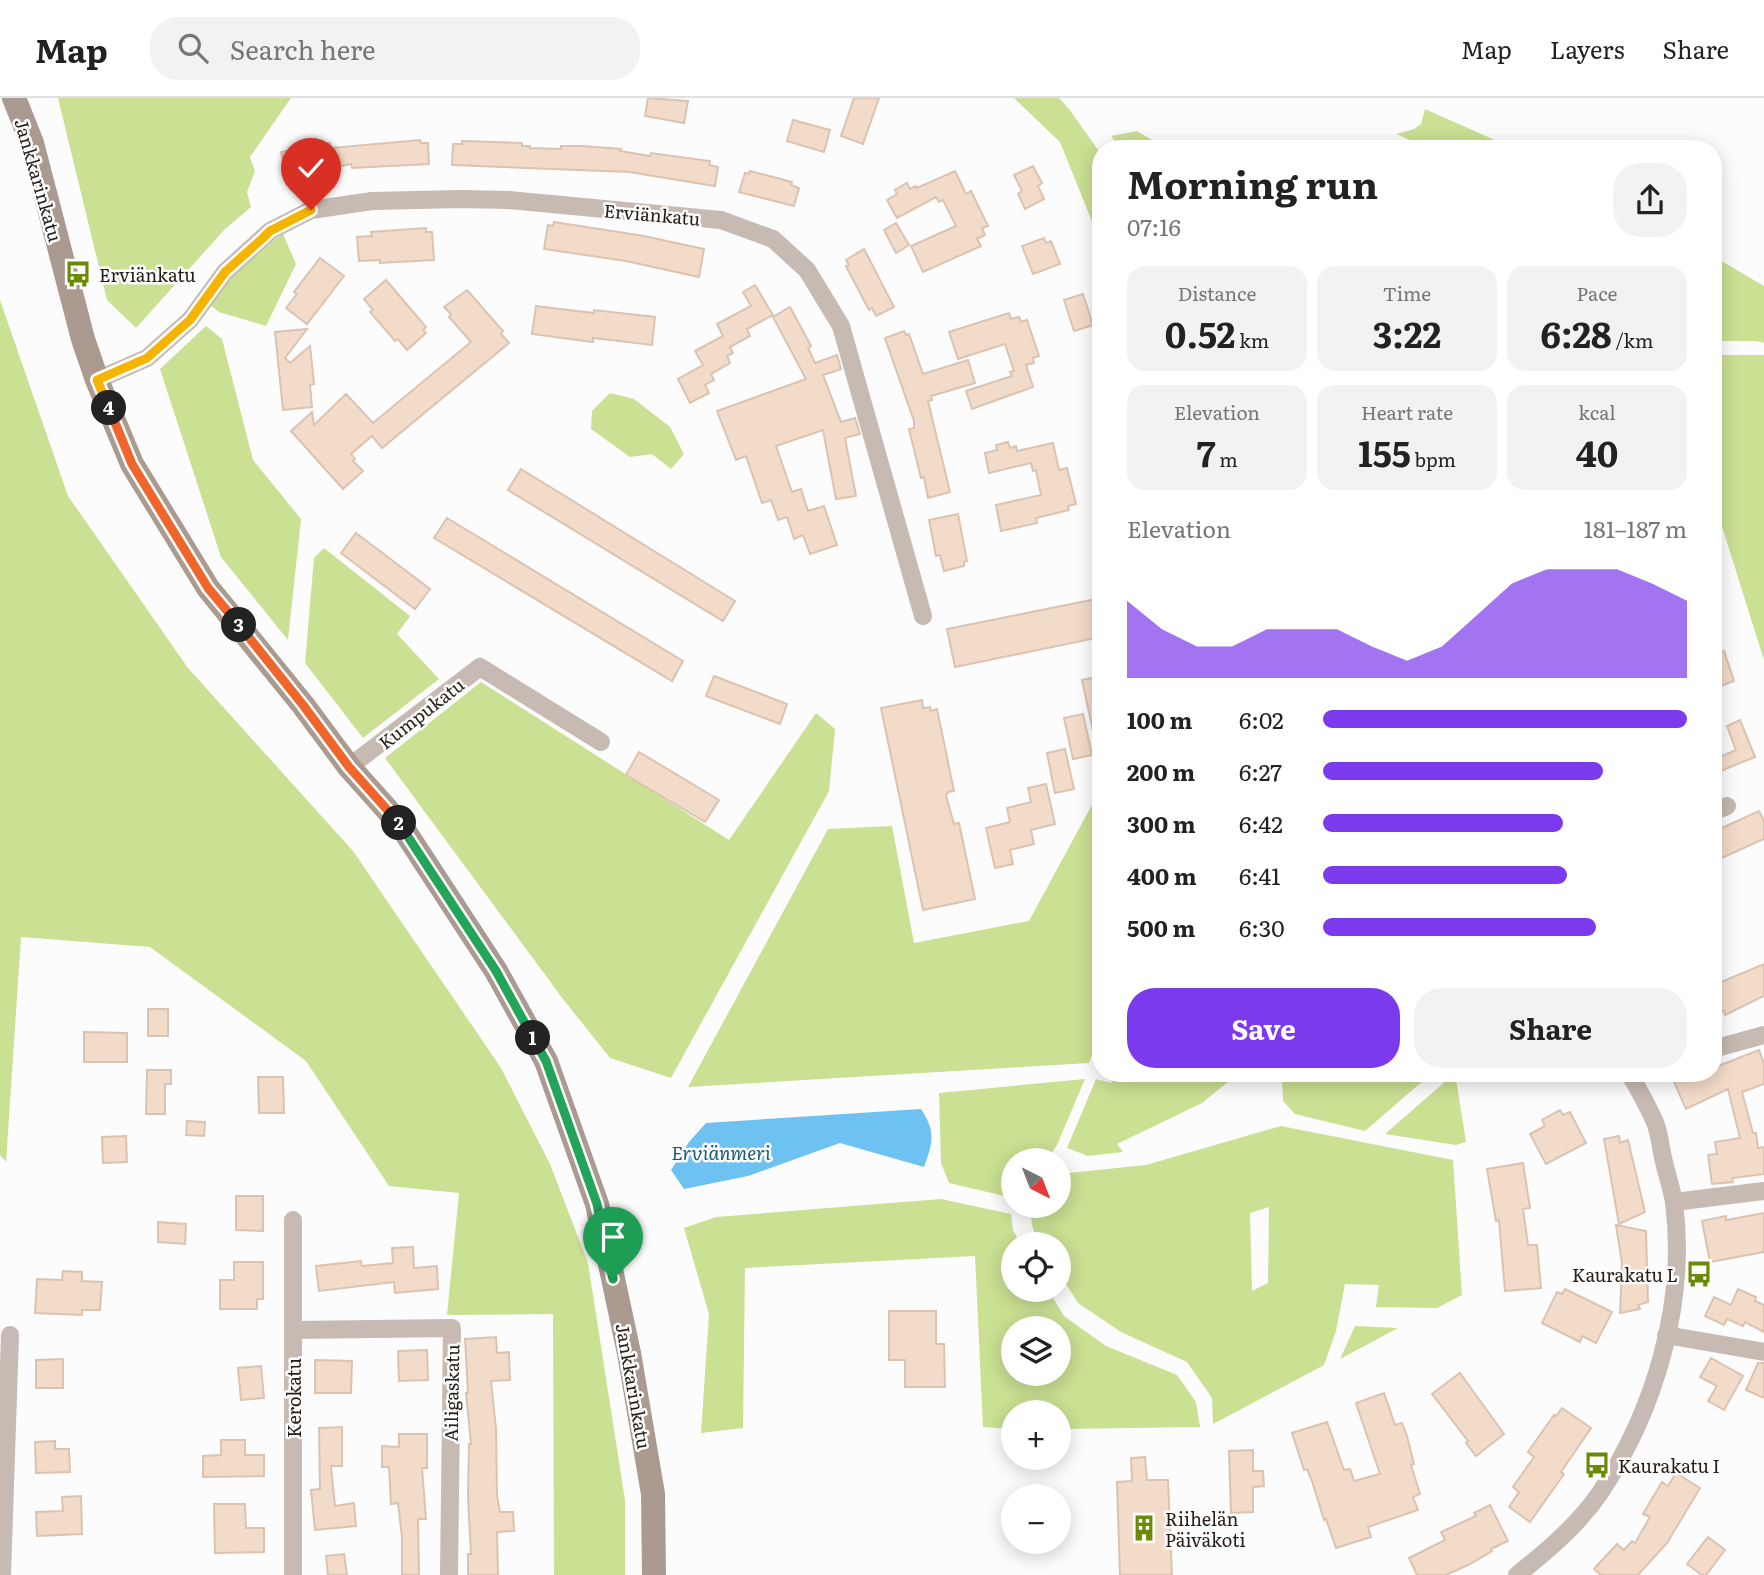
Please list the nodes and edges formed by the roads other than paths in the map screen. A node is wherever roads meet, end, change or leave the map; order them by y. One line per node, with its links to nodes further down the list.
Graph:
1 (14, 98): 2 (street, Jankkarinkatu)
2 (97, 380): 3 (street, Erviänkatu); 5 (street, Jankkarinkatu)
3 (923, 616)
4 (601, 742): 5 (street, Kumpukatu)
5 (349, 767): 19 (street, Jankkarinkatu)
6 (1764, 1035): 7 (street)
7 (1722, 1047)
8 (1637, 1082): 10 (street)
9 (1764, 1191): 10 (street)
10 (1674, 1202): 14 (street)
11 (293, 1220): 12 (street, Kerokatu)
12 (294, 1330): 17 (street, Kerokatu); 18 (street, Ailigaskatu)
13 (10, 1335): 16 (street)
14 (1666, 1335): 15 (street); 20 (street)
15 (1764, 1352)
16 (2, 1575)
17 (293, 1575)
18 (449, 1575)
19 (654, 1575)
20 (1517, 1575)

